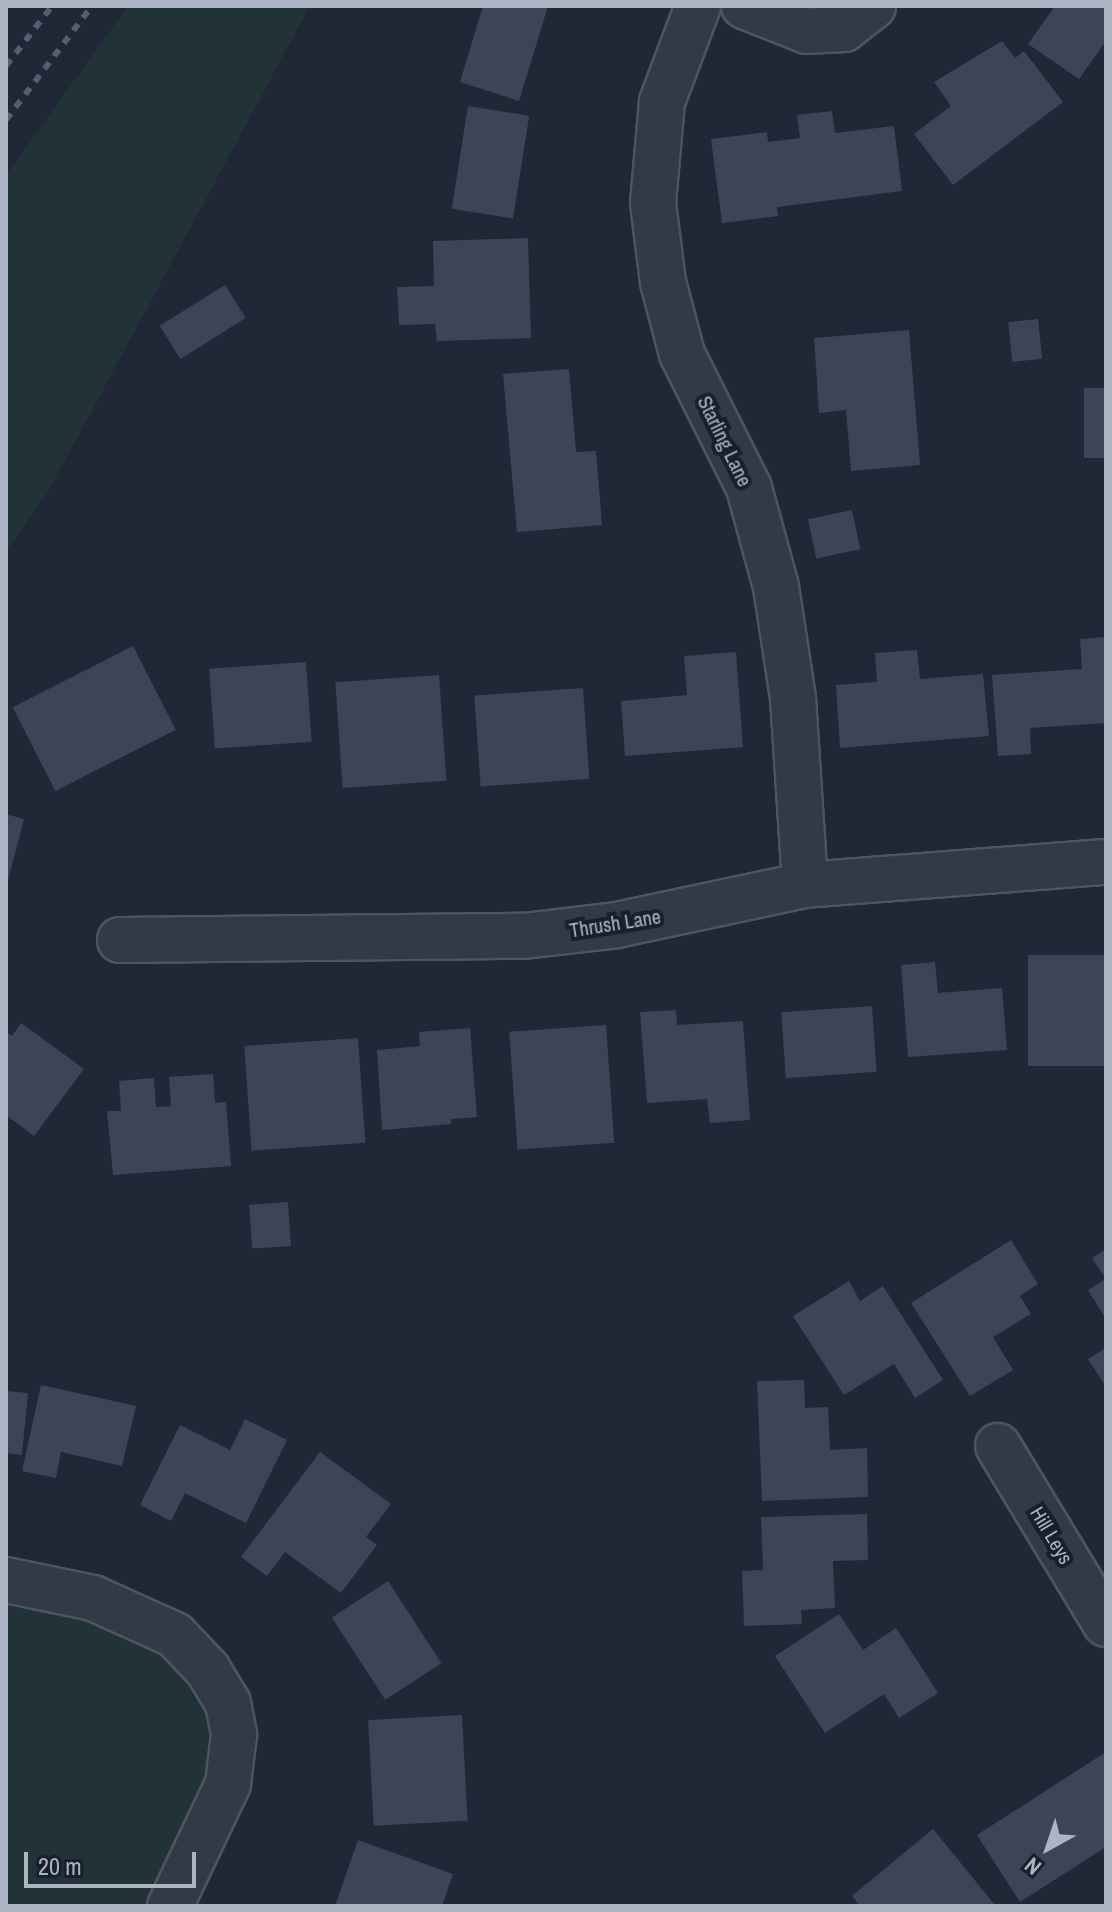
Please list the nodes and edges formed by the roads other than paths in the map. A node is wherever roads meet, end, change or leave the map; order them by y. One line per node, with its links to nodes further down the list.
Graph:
1 (698, 6): 5 (street, Starling Lane)
2 (744, 6): 3 (street)
3 (873, 6)
4 (1106, 862): 5 (street, Thrush Lane)
5 (805, 885): 6 (street, Thrush Lane)
6 (120, 940)
7 (998, 1446): 9 (street, Hill Leys)
8 (6, 1580): 10 (street)
9 (1106, 1624)
10 (170, 1906)

